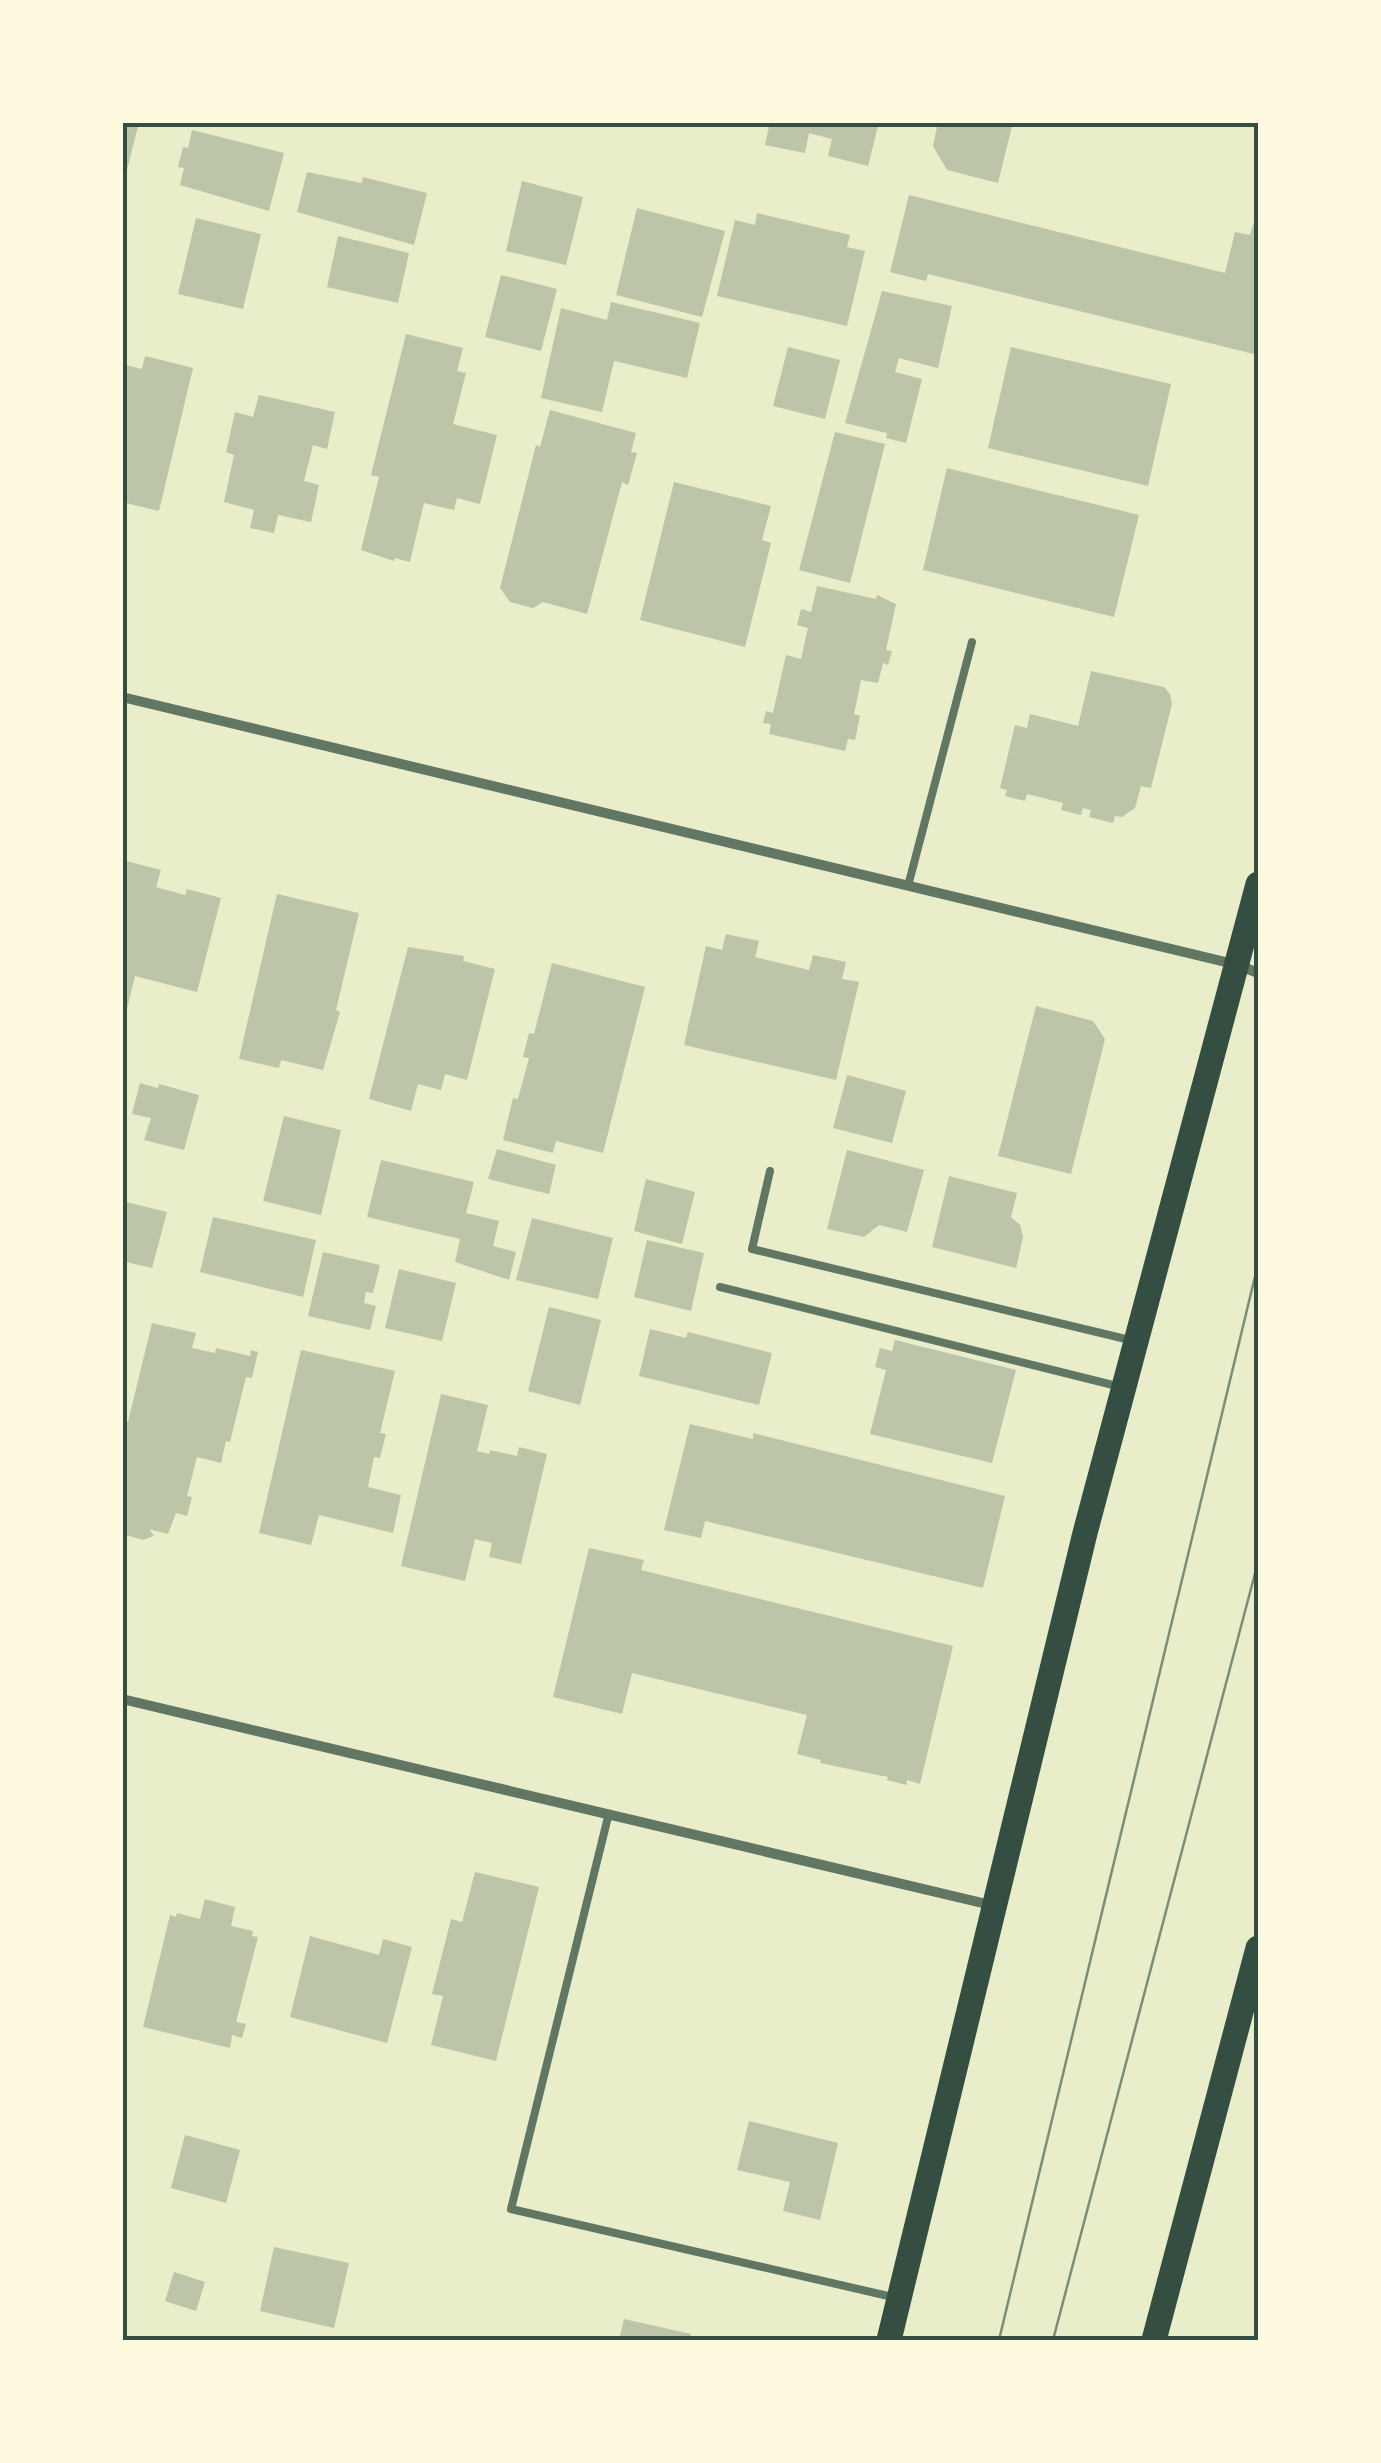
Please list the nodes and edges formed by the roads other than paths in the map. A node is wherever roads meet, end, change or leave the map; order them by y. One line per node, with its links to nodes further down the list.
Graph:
1 (972, 642): 4 (lane)
2 (122, 698): 4 (street)
3 (1258, 884): 5 (main road)
4 (908, 886): 5 (street)
5 (1248, 969): 8 (main road)
6 (770, 1171): 8 (lane)
7 (720, 1287): 9 (lane)
8 (1138, 1342): 9 (main road)
9 (1126, 1388): 12 (main road)
10 (122, 1699): 11 (street)
11 (608, 1817): 12 (street); 15 (lane)
12 (996, 1907): 15 (main road)
13 (1258, 1948): 14 (main road)
14 (1254, 1982): 17 (main road)
15 (900, 2299): 16 (main road)
16 (889, 2340)
17 (1154, 2340)

